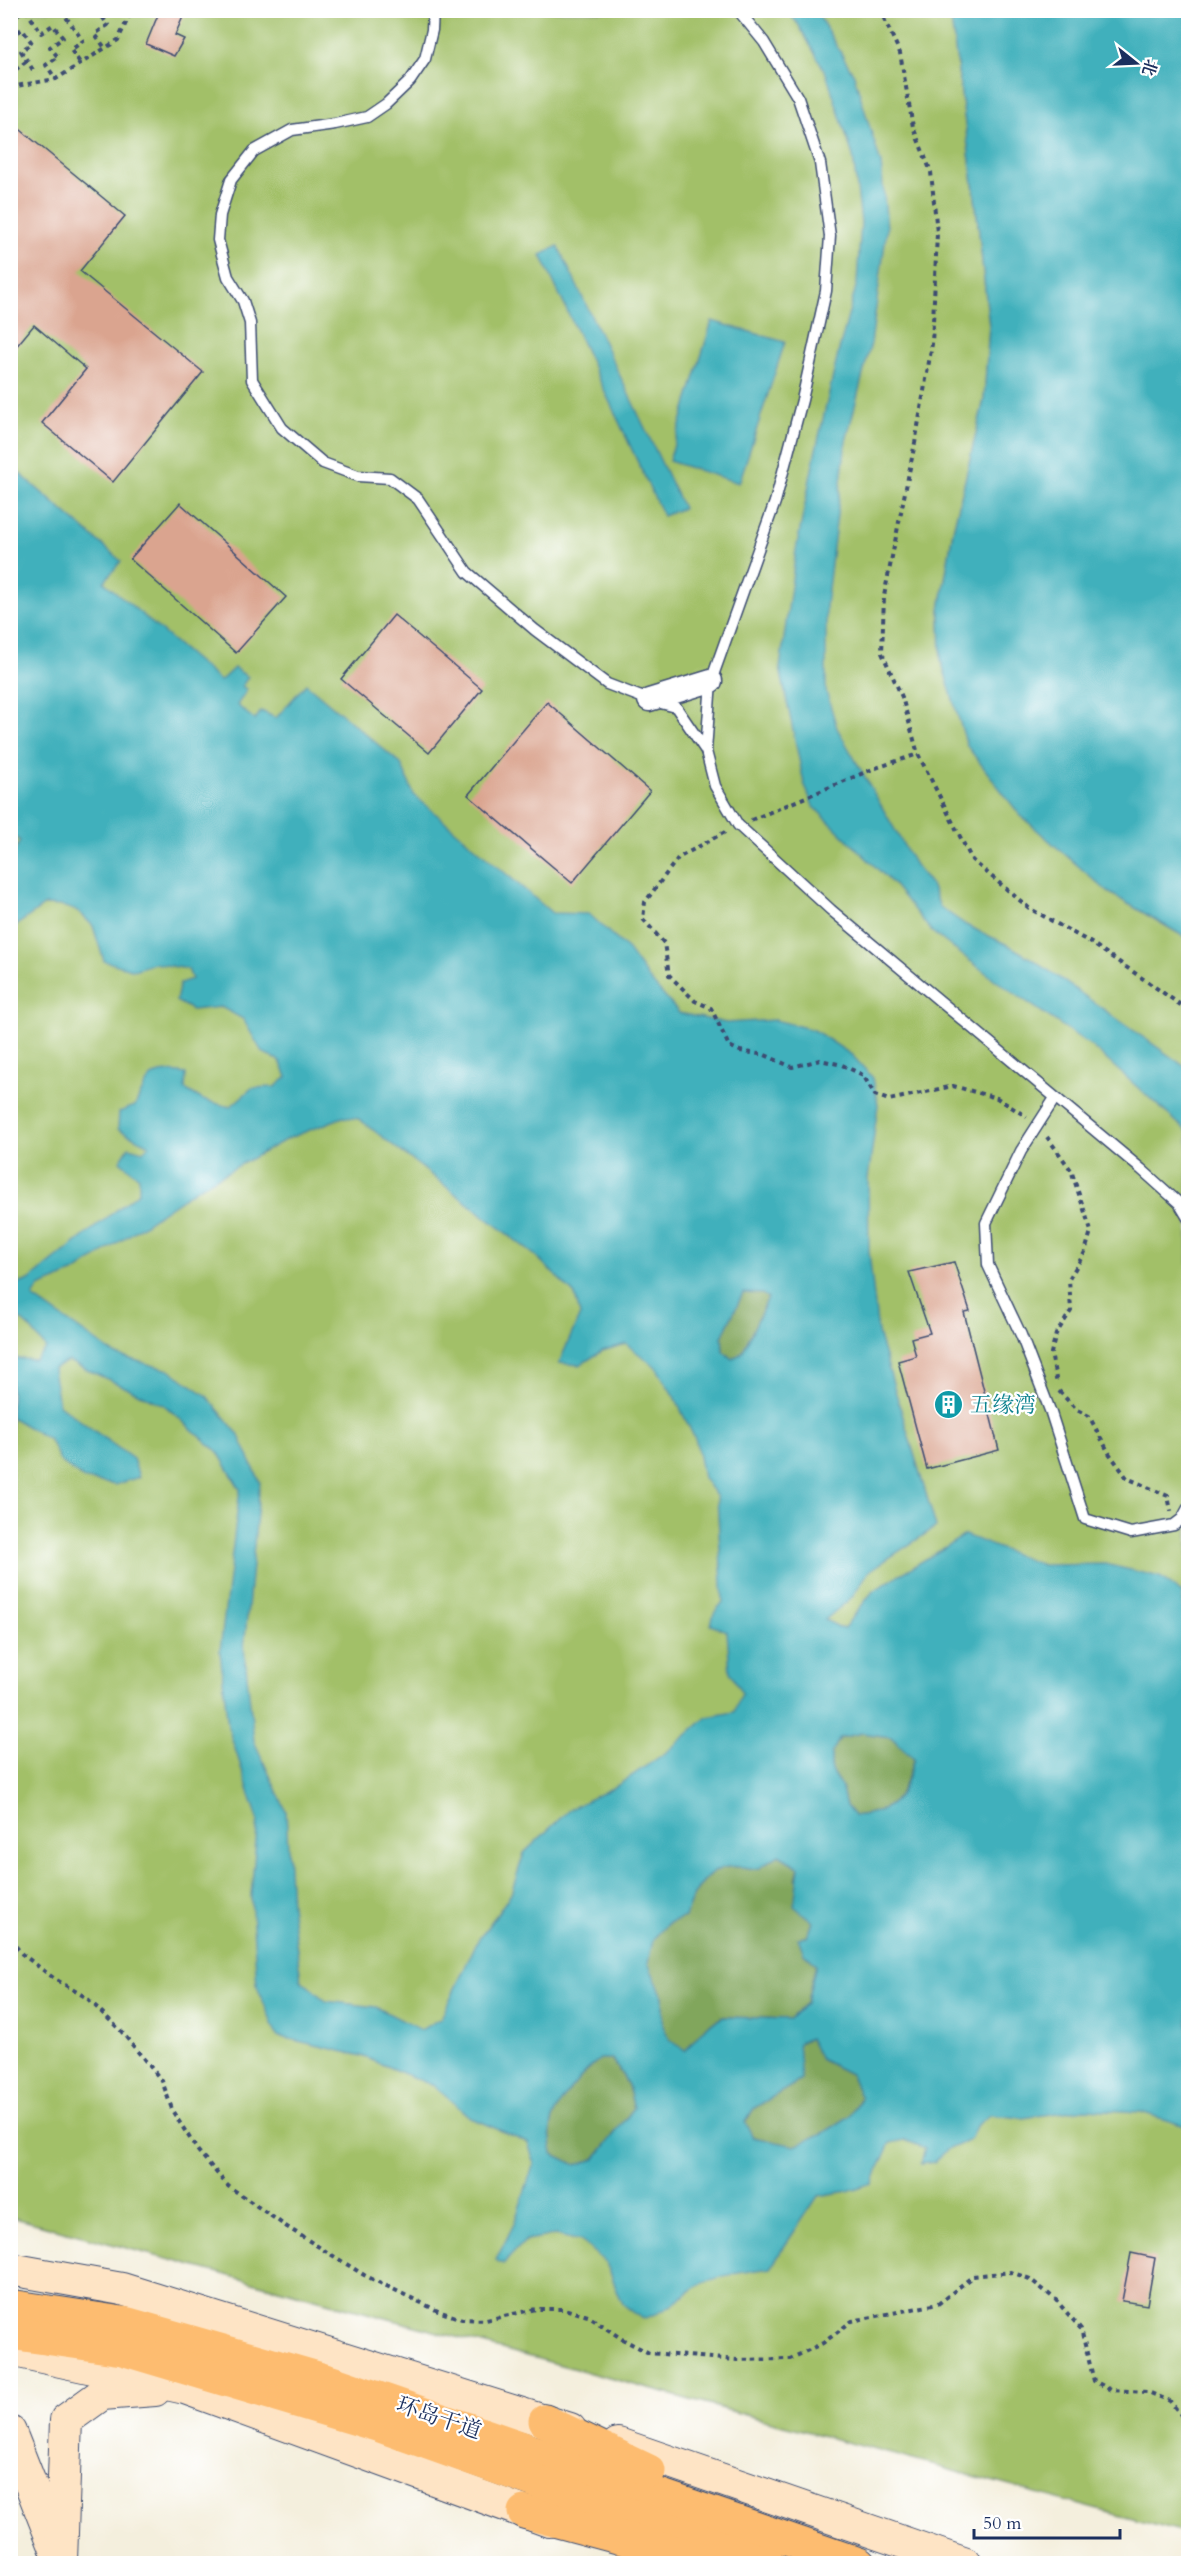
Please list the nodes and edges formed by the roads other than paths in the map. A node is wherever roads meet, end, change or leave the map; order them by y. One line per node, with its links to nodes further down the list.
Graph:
1 (433, 10): 4 (lane)
2 (738, 10): 3 (lane)
3 (711, 681): 4 (street); 5 (lane)
4 (649, 700): 5 (lane)
5 (706, 751): 6 (lane)
6 (1055, 1098): 7 (lane); 8 (lane)
7 (1188, 1218)
8 (1188, 1508)
9 (11, 2268): 15 (main road)
10 (10, 2306): 15 (highway, 环岛干道)
11 (10, 2333): 15 (highway, 环岛干道)
12 (10, 2350): 13 (main road)
13 (185, 2388): 18 (main road); 20 (main road)
14 (10, 2432): 17 (main road)
15 (541, 2452): 19 (highway, 环岛干道); 23 (highway, 环岛干道); 26 (main road)
16 (10, 2453): 17 (main road)
17 (32, 2487): 20 (main road)
18 (524, 2512): 21 (main road); 22 (highway)
19 (799, 2542): 24 (highway, 环岛干道); 25 (highway)
20 (62, 2562)
21 (668, 2564)
22 (748, 2564)
23 (768, 2564)
24 (859, 2564)
25 (881, 2564)
26 (966, 2564)

